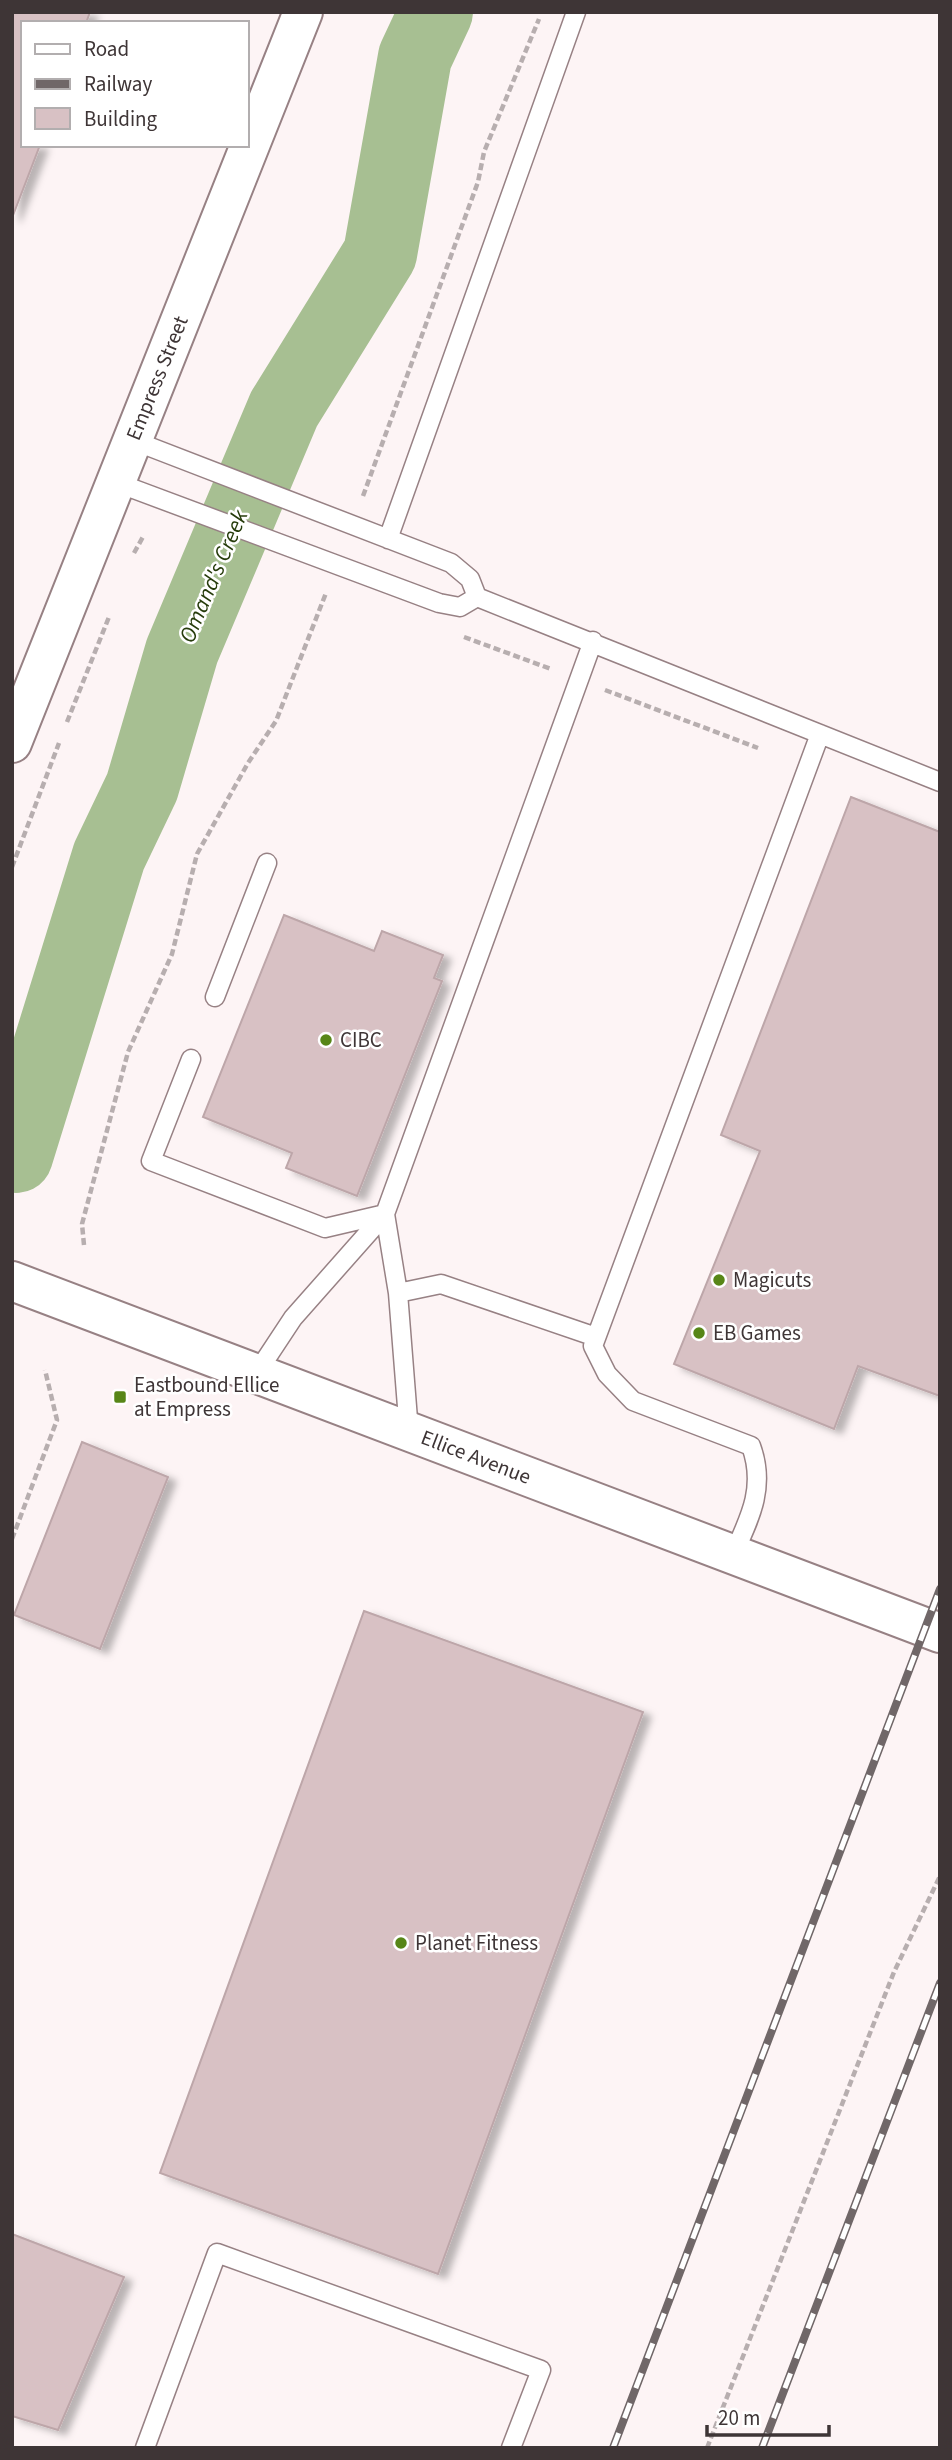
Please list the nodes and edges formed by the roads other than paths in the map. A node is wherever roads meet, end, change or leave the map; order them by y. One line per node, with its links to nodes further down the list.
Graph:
1 (303, 12): 3 (main road, Empress Street)
2 (576, 12): 5 (lane)
3 (132, 440): 4 (main road, Empress Street); 5 (lane)
4 (116, 482): 6 (lane); 9 (main road, Empress Street)
5 (388, 539): 6 (lane)
6 (477, 597): 7 (lane)
7 (593, 641): 8 (lane); 14 (lane)
8 (820, 734): 10 (lane); 17 (lane)
9 (12, 743)
10 (940, 782)
11 (267, 863): 12 (lane)
12 (215, 997)
13 (191, 1059): 14 (lane)
14 (385, 1214): 16 (lane); 18 (lane)
15 (12, 1280): 18 (main road, Ellice Avenue)
16 (398, 1293): 17 (lane); 19 (lane)
17 (596, 1338): 20 (lane)
18 (256, 1374): 19 (main road, Ellice Avenue)
19 (409, 1432): 20 (main road, Ellice Avenue)
20 (733, 1555): 21 (main road, Ellice Avenue)
21 (940, 1633)
22 (145, 2448): 23 (lane)
23 (511, 2448)

